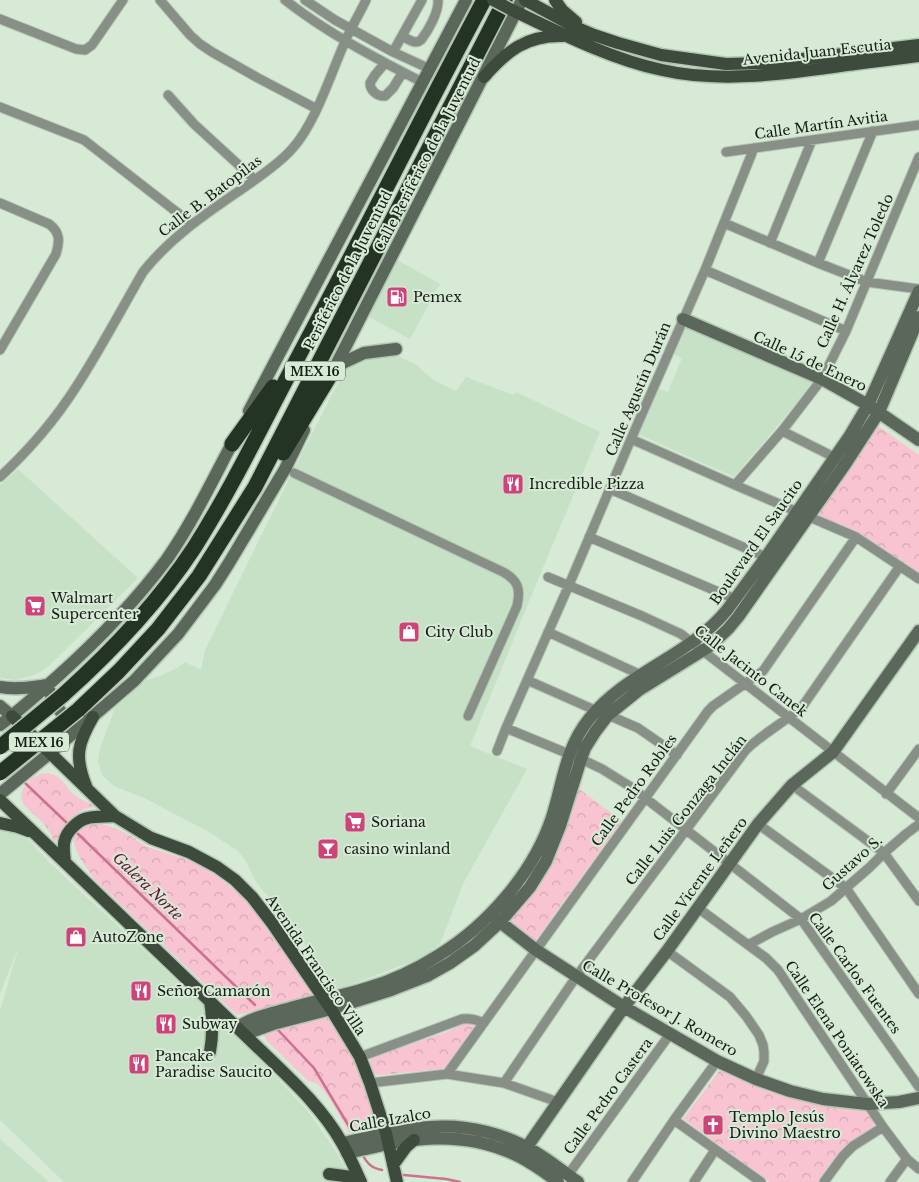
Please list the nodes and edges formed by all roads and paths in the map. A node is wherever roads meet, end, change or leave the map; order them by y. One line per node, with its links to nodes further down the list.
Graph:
1 (123, 0): 14 (street)
2 (160, 0): 32 (street)
3 (286, 0): 19 (street)
4 (305, 0): 15 (street)
5 (366, 0): 15 (street, Calle B. Batopilas)
6 (422, 0): 17 (street)
7 (438, 0): 17 (street)
8 (466, 0): 25 (street)
9 (484, 0): 51 (highway, Periférico de la Juventud / MEX 16)
10 (493, 0): 13 (main road, Avenida Juan Escutia, bridge)
11 (524, 0): 13 (street, Calle Periférico de la Juventud); 16 (main road, Avenida Juan Escutia)
12 (555, 0): 16 (main road)
13 (511, 7): 18 (main road, Avenida Juan Escutia); 28 (street, Calle Periférico de la Juventud); 66 (highway, Periférico de la Juventud / MEX 16)
14 (0, 19)
15 (352, 29): 19 (street, Calle B. Batopilas); 21 (street)
16 (594, 35): 23 (main road, Avenida Juan Escutia)
17 (402, 36): 21 (street)
18 (569, 36): 27 (main road, Avenida Juan Escutia); 28 (main road)
19 (345, 41): 24 (street); 32 (street, Calle B. Batopilas)
20 (919, 45): 23 (main road, Avenida Juan Escutia)
21 (394, 52): 25 (street)
22 (919, 56): 27 (main road, Avenida Juan Escutia)
23 (681, 58): 27 (main road)
24 (385, 63): 26 (street); 26 (street)
25 (430, 69): 29 (street)
26 (403, 72): 29 (street)
27 (678, 73)
28 (484, 76): 54 (street, Calle Periférico de la Juventud)
29 (422, 82): 60 (street)
30 (168, 95): 39 (street)
31 (0, 107): 42 (street)
32 (317, 109): 39 (street, Calle B. Batopilas)
33 (919, 125): 34 (street, Calle Martín Avitia)
34 (873, 131): 35 (street, Calle Martín Avitia); 44 (street)
35 (812, 140): 36 (street, Calle Martín Avitia); 43 (street)
36 (754, 148): 37 (street, Calle Martín Avitia); 41 (street, Calle Agustín Durán)
37 (726, 152)
38 (919, 157): 46 (street, Calle H. Álvarez Toledo)
39 (255, 180): 42 (street, Calle B. Batopilas)
40 (0, 203): 53 (street)
41 (724, 223): 43 (street); 45 (street, Calle Agustín Durán)
42 (192, 224): 64 (street, Calle B. Batopilas)
43 (770, 243): 44 (street)
44 (818, 263): 46 (street)
45 (705, 270): 49 (street, Calle Agustín Durán); 50 (street)
46 (867, 282): 47 (street); 50 (street, Calle H. Álvarez Toledo)
47 (919, 290): 56 (street, Boulevard El Saucito)
48 (919, 317): 56 (street, Boulevard El Saucito)
49 (683, 319): 55 (street, Calle 15 de Enero); 58 (street, Calle Agustín Durán)
50 (846, 331): 55 (street, Calle H. Álvarez Toledo)
51 (306, 342): 60 (highway); 95 (highway, Periférico de la Juventud / MEX 16, bridge)
52 (396, 349): 54 (street)
53 (0, 350)
54 (333, 370): 66 (highway); 90 (street, Calle Periférico de la Juventud)
55 (822, 379): 56 (street, Calle 15 de Enero); 57 (street, Calle H. Álvarez Toledo)
56 (873, 409): 59 (street, Calle 15 de Enero); 61 (street, Boulevard El Saucito); 62 (street, Boulevard El Saucito)
57 (782, 431): 61 (street); 65 (street, Calle H. Álvarez Toledo)
58 (631, 439): 65 (street); 67 (street, Calle Agustín Durán)
59 (919, 440)
60 (232, 444): 84 (street)
61 (835, 457): 62 (street); 68 (street, Boulevard El Saucito)
62 (846, 463): 68 (street, Boulevard El Saucito)
63 (294, 473): 89 (street)
64 (0, 477)
65 (735, 485): 68 (street)
66 (255, 487): 102 (highway, Periférico de la Juventud / MEX 16, bridge)
67 (610, 489): 69 (street, Calle Agustín Durán); 71 (street)
68 (802, 514): 70 (street); 71 (street, Boulevard El Saucito); 80 (street, Boulevard El Saucito)
69 (589, 537): 75 (street, Calle Agustín Durán); 76 (street)
70 (856, 537): 72 (street); 83 (street, Calle Pedro Robles)
71 (766, 557): 76 (street, Boulevard El Saucito)
72 (900, 566): 74 (street); 91 (street, Calle Luis Gonzaga Inclán)
73 (548, 577): 75 (street, Calle Jacinto Canek)
74 (919, 579)
75 (569, 585): 77 (street, Calle Agustín Durán); 79 (street, Calle Jacinto Canek)
76 (735, 599): 79 (street, Boulevard El Saucito)
77 (548, 632): 81 (street); 82 (street, Calle Agustín Durán)
78 (919, 632): 98 (street, Calle Vicente Leñero)
79 (692, 642): 80 (street, Calle Jacinto Canek); 81 (street, Boulevard El Saucito)
80 (702, 651): 83 (street, Calle Jacinto Canek); 87 (street, Boulevard El Saucito)
81 (641, 675): 87 (street, Boulevard El Saucito)
82 (527, 680): 87 (street); 94 (street, Calle Agustín Durán)
83 (745, 684): 91 (street, Calle Jacinto Canek); 100 (street, Calle Pedro Robles)
84 (48, 685): 85 (street); 88 (street); 93 (street)
85 (0, 687)
86 (0, 706): 88 (street, Avenida Francisco Villa)
87 (602, 712): 100 (street); 101 (street, Boulevard El Saucito)
88 (12, 716): 92 (street); 99 (main road, Avenida Francisco Villa)
89 (468, 716)
90 (93, 717): 93 (street, Calle Periférico de la Juventud); 104 (main road)
91 (789, 718): 98 (street, Calle Jacinto Canek); 114 (street, Calle Luis Gonzaga Inclán)
92 (0, 725)
93 (82, 726): 99 (street, Calle Periférico de la Juventud)
94 (506, 728): 97 (street, Calle Agustín Durán); 101 (street, Calle Carlos Fuentes)
95 (0, 747)
96 (919, 749): 106 (street)
97 (497, 751)
98 (833, 752): 103 (street, Calle Vicente Leñero); 106 (street, Calle Jacinto Canek)
99 (50, 753): 104 (main road, Avenida Francisco Villa); 105 (street, Calle Periférico de la Juventud)
100 (677, 755): 107 (street, Calle Pedro Robles)
101 (575, 757): 107 (street, Calle Carlos Fuentes); 122 (street, Boulevard El Saucito); 124 (street, Boulevard El Saucito)
102 (0, 773)
103 (792, 785): 112 (street, Calle Vicente Leñero); 116 (street)
104 (87, 788): 109 (main road, Avenida Francisco Villa)
105 (0, 794)
106 (886, 794): 110 (street, Calle Jacinto Canek)
107 (646, 797): 114 (street, Calle Carlos Fuentes); 126 (street, Calle Pedro Robles)
108 (0, 800): 115 (main road)
109 (116, 816): 117 (main road); 131 (main road, Avenida Francisco Villa)
110 (919, 818)
111 (0, 823): 115 (main road)
112 (758, 824): 118 (street, Calle Vicente Leñero); 119 (street)
113 (919, 824): 116 (street, Gustavo S.)
114 (687, 829): 118 (street, Calle Carlos Fuentes); 128 (street, Calle Luis Gonzaga Inclán)
115 (35, 833): 117 (main road)
116 (884, 852): 119 (street, Gustavo S.); 120 (street)
117 (65, 862): 130 (main road)
118 (730, 862): 121 (street, Calle Vicente Leñero); 123 (street, Calle Carlos Fuentes)
119 (846, 888): 123 (street, Gustavo S.); 129 (street)
120 (919, 901)
121 (698, 908): 125 (street, Calle Elena Poniatowska); 127 (street, Calle Vicente Leñero)
122 (491, 913): 124 (street, Calle Profesor J. Romero); 131 (street, Boulevard El Saucito)
123 (802, 919): 125 (street, Gustavo S.); 143 (street, Calle Carlos Fuentes)
124 (500, 922): 126 (street, Calle Profesor J. Romero); 131 (street, Boulevard El Saucito)
125 (748, 945): 146 (street, Calle Elena Poniatowska)
126 (536, 950): 128 (street, Calle Profesor J. Romero); 133 (street, Calle Pedro Robles)
127 (667, 951): 132 (street, Calle Vicente Leñero); 140 (street)
128 (576, 977): 132 (street, Calle Profesor J. Romero); 142 (street, Calle Luis Gonzaga Inclán)
129 (919, 994)
130 (210, 1001): 134 (main road); 136 (main road)
131 (328, 1004): 134 (street, Boulevard El Saucito); 137 (main road, Avenida Francisco Villa)
132 (624, 1007): 135 (street, Calle Profesor J. Romero); 145 (street, Calle Vicente Leñero)
133 (484, 1023): 137 (street); 139 (street, Calle Pedro Robles)
134 (241, 1031): 151 (main road)
135 (670, 1034): 138 (street, Calle Profesor J. Romero); 159 (street, Calle Pedro Castera)
136 (210, 1052)
137 (360, 1058): 141 (main road, Avenida Francisco Villa)
138 (717, 1061): 140 (street, Calle Profesor J. Romero); 147 (street)
139 (447, 1074): 141 (street); 142 (street)
140 (756, 1078): 146 (street, Calle Profesor J. Romero)
141 (370, 1083): 149 (main road, Avenida Francisco Villa)
142 (504, 1083): 145 (street)
143 (919, 1087)
144 (919, 1098): 146 (street, Calle Profesor J. Romero)
145 (558, 1102): 153 (street, Calle Vicente Leñero)
146 (868, 1104): 148 (street, Calle Elena Poniatowska)
147 (674, 1120): 152 (street); 161 (street)
148 (883, 1127): 154 (street, Calle Elena Poniatowska); 164 (street)
149 (387, 1138): 150 (street, Calle Izalco); 151 (street, Calle Izalco); 153 (street, Calle Izalco); 155 (main road, Avenida Francisco Villa)
150 (414, 1140): 153 (street, Calle Izalco); 155 (main road)
151 (345, 1148): 158 (main road)
152 (715, 1150): 162 (street); 163 (street)
153 (523, 1152): 159 (street, Calle Izalco)
154 (907, 1159): 156 (street, Calle Elena Poniatowska); 165 (street)
155 (393, 1165): 160 (main road, Avenida Francisco Villa)
156 (919, 1168)
157 (329, 1174): 158 (main road)
158 (360, 1180)
159 (568, 1180)
160 (397, 1182)
161 (632, 1182)
162 (694, 1182)
163 (761, 1182)
164 (824, 1182)
165 (890, 1182)

